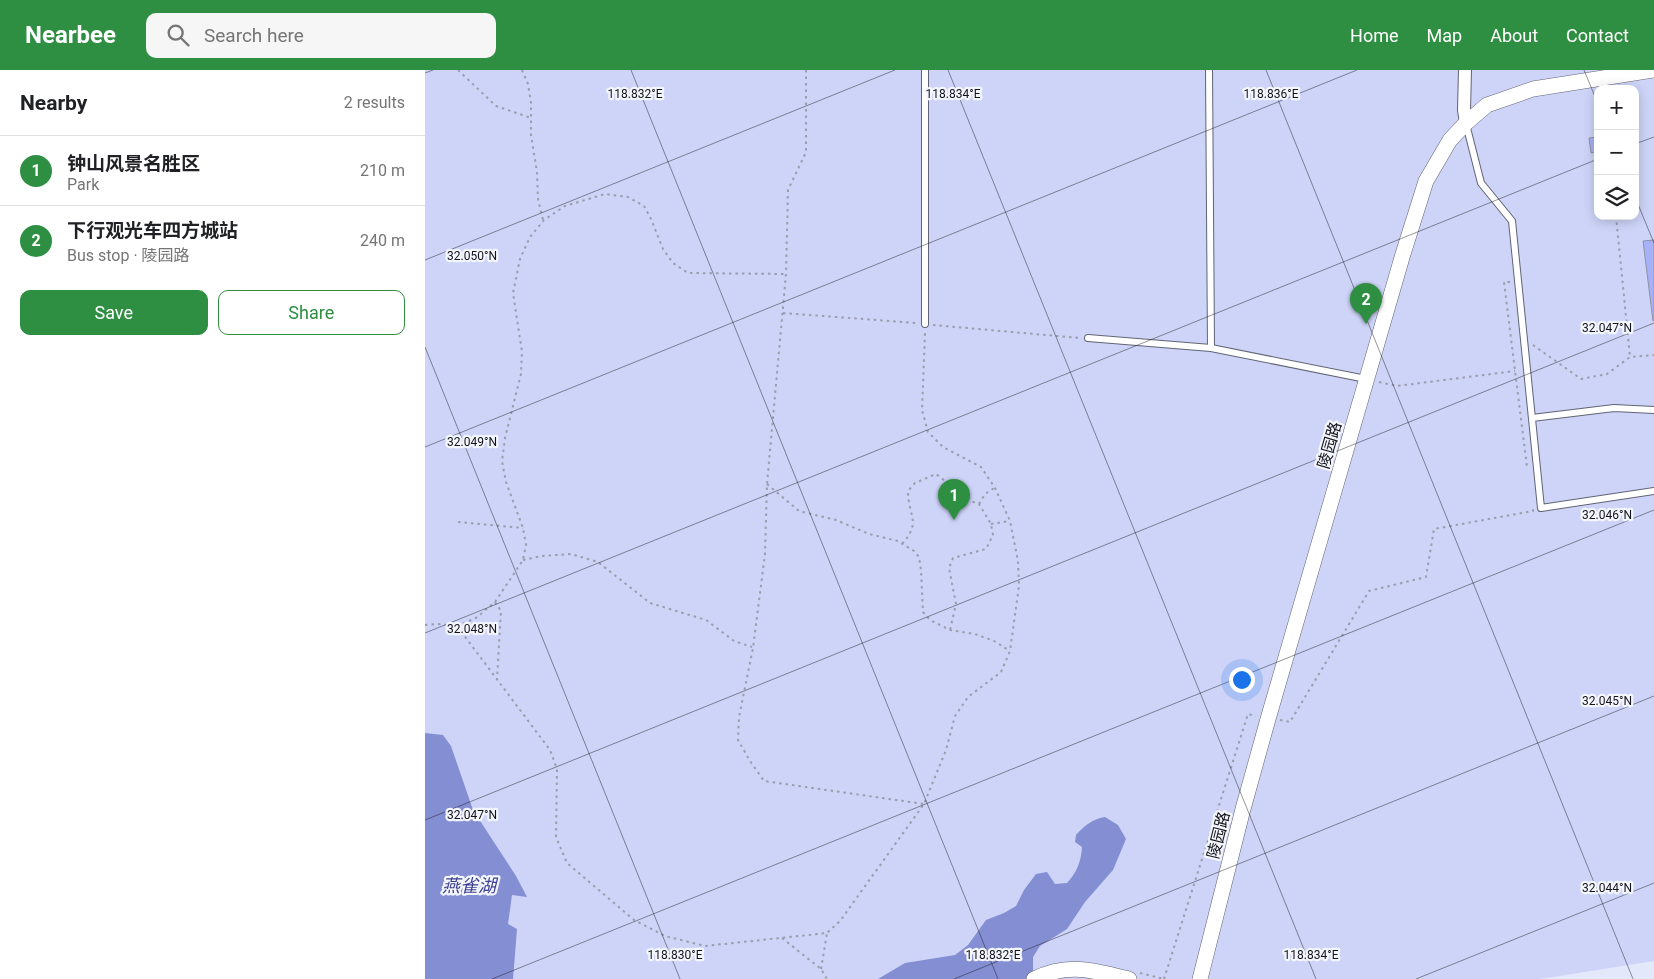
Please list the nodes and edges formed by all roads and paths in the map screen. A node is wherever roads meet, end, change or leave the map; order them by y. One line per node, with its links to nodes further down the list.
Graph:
1 (458, 70): 8 (path)
2 (522, 70): 8 (path)
3 (806, 70): 12 (path)
4 (925, 70): 15 (lane)
5 (1209, 70): 19 (lane)
6 (1465, 70): 9 (street)
7 (1653, 70): 9 (street, 陵园路)
8 (531, 118): 10 (path)
9 (1466, 123): 13 (lane); 23 (street, 陵园路)
10 (543, 220): 12 (path); 35 (path)
11 (1615, 220): 21 (path)
12 (786, 274): 14 (path)
13 (1518, 281): 16 (path); 18 (lane)
14 (783, 313): 15 (path); 27 (path)
15 (925, 324): 17 (path); 28 (path)
16 (1510, 330): 18 (path); 22 (path)
17 (1087, 338): 19 (lane)
18 (1524, 339): 21 (path); 25 (lane)
19 (1211, 348): 23 (lane)
20 (1654, 355): 21 (path)
21 (1630, 357)
22 (1515, 371): 23 (path); 26 (path)
23 (1367, 379): 45 (street, 陵园路)
24 (1654, 410): 25 (lane)
25 (1532, 418): 29 (lane)
26 (1528, 474)
27 (767, 484): 36 (path); 42 (path)
28 (995, 488): 31 (path); 33 (path)
29 (1654, 491)
30 (1532, 502): 45 (path)
31 (979, 504): 34 (path); 36 (path)
32 (457, 522): 35 (path)
33 (1010, 522): 34 (path); 43 (path)
34 (991, 524): 41 (path)
35 (523, 528): 37 (path)
36 (902, 544): 41 (path)
37 (523, 560): 38 (path); 42 (path)
38 (495, 602): 40 (path); 44 (path)
39 (425, 625): 40 (path)
40 (457, 626): 44 (path)
41 (950, 630): 43 (path)
42 (753, 648): 46 (path)
43 (1010, 650): 46 (path)
44 (497, 679): 48 (path)
45 (1268, 718): 53 (path); 54 (street, 陵园路)
46 (924, 804): 47 (path)
47 (827, 933): 48 (path); 49 (path)
48 (782, 938): 49 (path)
49 (821, 969): 51 (path)
50 (1039, 977): 52 (street)
51 (827, 979)
52 (1129, 979)
53 (1164, 979)
54 (1200, 979)

